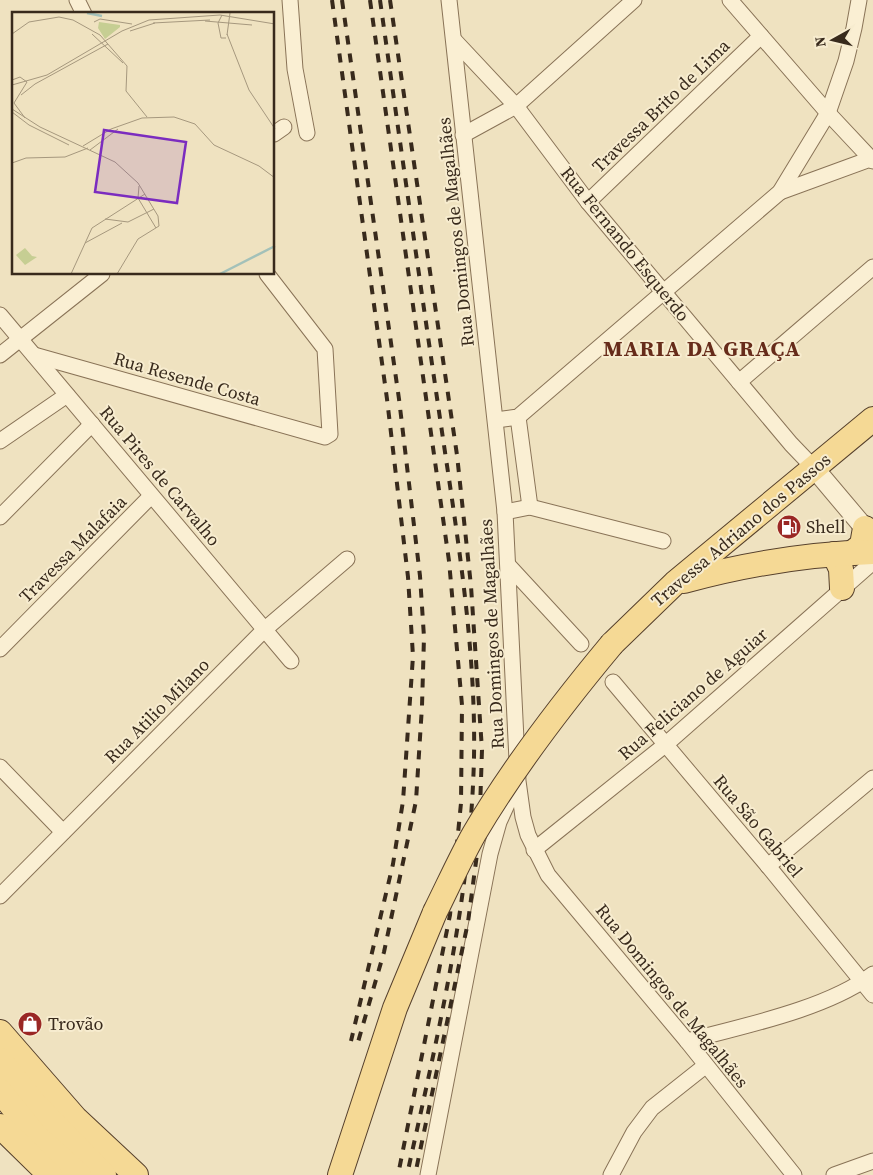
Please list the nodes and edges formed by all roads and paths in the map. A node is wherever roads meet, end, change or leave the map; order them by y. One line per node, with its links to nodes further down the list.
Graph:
1 (77, 0): 7 (street)
2 (290, 0): 12 (street)
3 (449, 0): 9 (street, Rua Domingos de Magalhães)
4 (634, 0): 10 (street)
5 (730, 0): 8 (street)
6 (858, 0): 11 (street)
7 (83, 12)
8 (761, 36): 11 (street); 16 (street, Travessa Brito de Lima)
9 (455, 41): 10 (street, Rua Fernando Esquerdo); 13 (street, Rua Domingos de Magalhães)
10 (516, 106): 13 (street); 16 (street, Rua Fernando Esquerdo)
11 (828, 113): 14 (street); 15 (street)
12 (307, 133)
13 (463, 136): 28 (street, Rua Domingos de Magalhães)
14 (872, 159): 15 (street)
15 (780, 192): 20 (street)
16 (588, 202): 20 (street, Rua Fernando Esquerdo)
17 (873, 267): 25 (street)
18 (101, 275): 22 (street)
19 (268, 275): 23 (street, Rua Resende Costa)
20 (663, 291): 25 (street, Rua Fernando Esquerdo); 27 (street)
21 (0, 315): 22 (street, Rua Pires de Carvalho)
22 (20, 338): 23 (street, Rua Pires de Carvalho); 24 (street)
23 (34, 354): 26 (street, Rua Pires de Carvalho)
24 (0, 355)
25 (739, 382): 32 (street, Rua Fernando Esquerdo)
26 (67, 395): 30 (street, Rua Pires de Carvalho); 31 (street)
27 (518, 417): 28 (street); 34 (street)
28 (496, 420): 35 (street, Rua Domingos de Magalhães)
29 (873, 420): 32 (main road, Travessa Adriano dos Passos)
30 (92, 424): 33 (street, Rua Pires de Carvalho); 36 (street)
31 (0, 441)
32 (814, 468): 37 (street, Rua Fernando Esquerdo); 42 (main road, Travessa Adriano dos Passos)
33 (151, 496): 44 (street, Rua Pires de Carvalho); 46 (street, Travessa Malafaia)
34 (530, 507): 35 (street); 38 (street)
35 (505, 512): 41 (street, Rua Domingos de Magalhães)
36 (0, 517)
37 (869, 533): 39 (main road)
38 (663, 541)
39 (858, 555): 42 (main road); 43 (street, Rua Feliciano de Aguiar); 43 (main road)
40 (347, 559): 44 (street, Rua Atilio Milano)
41 (509, 566): 45 (street); 52 (street, Rua Domingos de Magalhães)
42 (675, 583): 64 (main road, Travessa Adriano dos Passos, bridge)
43 (842, 588): 49 (street, Rua Feliciano de Aguiar)
44 (264, 630): 47 (street, Rua Pires de Carvalho); 53 (street, Rua Atilio Milano)
45 (581, 644)
46 (0, 649)
47 (291, 661)
48 (613, 682): 49 (street, Rua São Gabriel)
49 (665, 745): 54 (street, Rua Feliciano de Aguiar); 55 (street, Rua São Gabriel)
50 (0, 767): 53 (street)
51 (873, 778): 55 (street)
52 (518, 781): 54 (street, Rua Domingos de Magalhães); 74 (street)
53 (64, 832): 56 (street, Rua Atilio Milano)
54 (534, 850): 60 (street, Rua Domingos de Magalhães)
55 (768, 866): 57 (street, Rua São Gabriel)
56 (0, 896)
57 (867, 978): 58 (street, Rua São Gabriel); 60 (street)
58 (873, 995)
59 (0, 1032): 71 (main road)
60 (687, 1041): 62 (street, Rua Domingos de Magalhães)
61 (0, 1060): 65 (main road)
62 (705, 1066): 75 (street); 76 (street, Rua Domingos de Magalhães)
63 (0, 1091): 65 (main road)
64 (362, 1109): 72 (main road); 73 (main road)
65 (43, 1128): 69 (main road); 70 (main road)
66 (1, 1130): 68 (main road)
67 (873, 1161): 77 (street)
68 (50, 1175)
69 (79, 1175)
70 (104, 1175)
71 (136, 1175)
72 (340, 1175)
73 (357, 1175)
74 (428, 1175)
75 (610, 1175)
76 (794, 1175)
77 (834, 1175)

